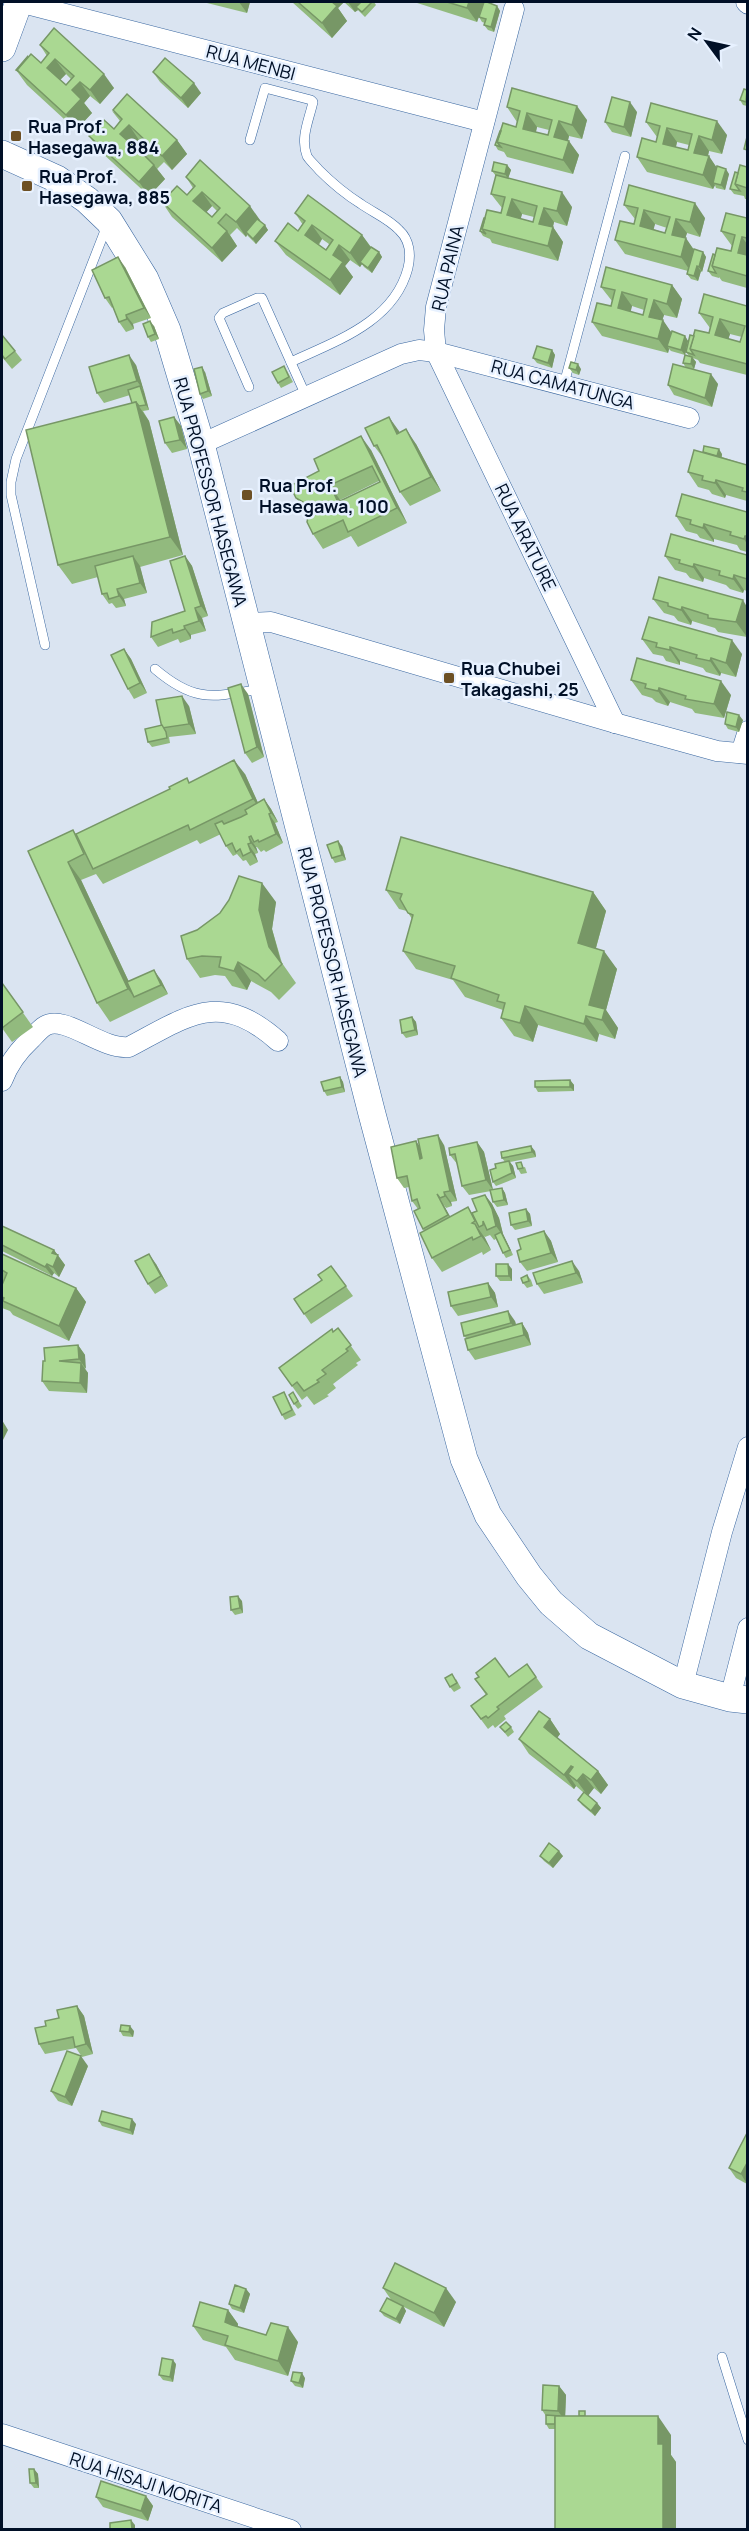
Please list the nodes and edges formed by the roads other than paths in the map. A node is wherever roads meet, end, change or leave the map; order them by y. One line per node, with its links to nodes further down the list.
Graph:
1 (19, 2): 3 (street); 4 (street, RUA MENBI)
2 (514, 9): 4 (street, RUA PAINA)
3 (2, 48)
4 (483, 122): 9 (street, RUA PAINA)
5 (250, 140): 10 (lane)
6 (2, 154): 8 (street, RUA PROFESSOR HASEGAWA)
7 (625, 156): 11 (lane)
8 (109, 221): 15 (street, RUA PROFESSOR HASEGAWA); 17 (lane)
9 (436, 352): 11 (street, RUA CAMATUNGA); 13 (street); 20 (street, RUA ARATURE)
10 (291, 362): 12 (lane); 13 (lane)
11 (564, 384): 14 (street, RUA CAMATUNGA)
12 (249, 387)
13 (306, 396): 15 (street)
14 (689, 418)
15 (201, 444): 16 (street, RUA PROFESSOR HASEGAWA)
16 (246, 623): 19 (street, RUA PROFESSOR HASEGAWA); 20 (street)
17 (45, 645)
18 (155, 669): 19 (lane)
19 (263, 689): 27 (street, RUA PROFESSOR HASEGAWA)
20 (615, 723): 22 (street)
21 (747, 731): 22 (street)
22 (744, 754)
23 (279, 1041): 24 (street)
24 (2, 1081)
25 (747, 1447): 27 (street)
26 (747, 1628): 28 (street)
27 (683, 1685): 28 (street, RUA PROFESSOR HASEGAWA)
28 (739, 1699)
29 (722, 2356): 31 (lane)
30 (2, 2434): 32 (street, RUA HISAJI MORITA)
31 (747, 2440)
32 (291, 2529)

